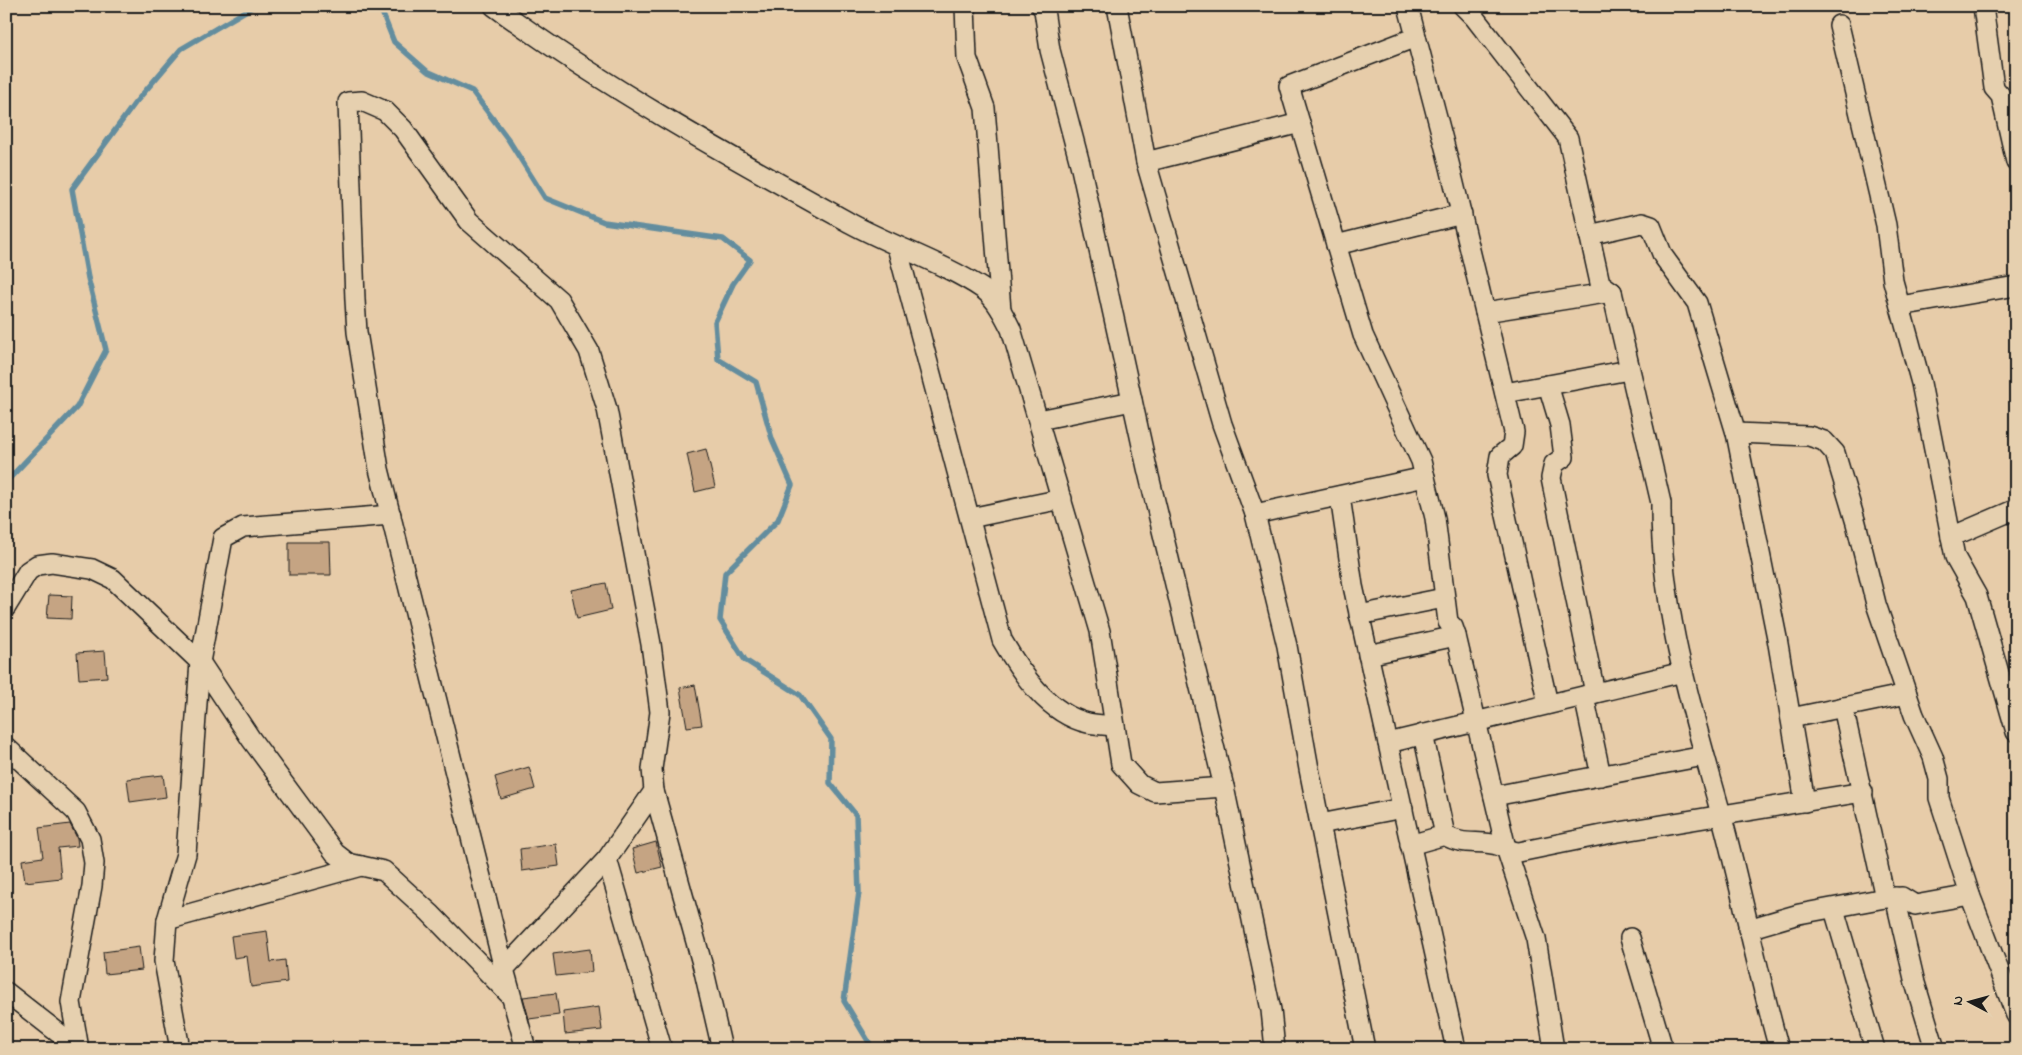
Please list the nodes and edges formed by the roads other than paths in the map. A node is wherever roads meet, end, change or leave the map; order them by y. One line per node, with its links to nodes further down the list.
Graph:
1 (494, 6): 16 (street)
2 (965, 6): 20 (street)
3 (1041, 6): 25 (street)
4 (1117, 6): 12 (street)
5 (1408, 6): 9 (street)
6 (1462, 6): 14 (street)
7 (1983, 6): 11 (street)
8 (1839, 26): 19 (street)
9 (1416, 37): 10 (street); 13 (street)
10 (1300, 123): 12 (street); 15 (street)
11 (2015, 158)
12 (1146, 162): 32 (street)
13 (1462, 214): 15 (street); 21 (street)
14 (1589, 235): 18 (street); 27 (street)
15 (1336, 245): 28 (street)
16 (897, 247): 20 (street); 34 (street)
17 (2016, 286): 19 (street)
18 (1612, 292): 21 (street); 22 (street)
19 (1900, 306): 35 (street)
20 (1001, 310): 26 (street)
21 (1485, 312): 24 (street)
22 (1629, 370): 23 (street); 42 (street)
23 (1548, 385): 24 (street); 43 (street)
24 (1505, 393): 45 (street)
25 (1132, 401): 26 (street); 56 (street)
26 (1039, 420): 30 (street)
27 (1736, 433): 44 (street); 47 (street)
28 (1425, 477): 29 (street); 36 (street)
29 (1340, 496): 32 (street); 38 (street)
30 (1062, 499): 34 (street); 49 (street)
31 (2016, 509): 35 (street)
32 (1255, 514): 63 (street)
33 (391, 515): 41 (street); 57 (street); 75 (street)
34 (970, 518): 49 (street)
35 (1951, 537): 50 (street)
36 (1444, 598): 38 (street); 39 (street)
37 (6, 608): 41 (street)
38 (1360, 615): 40 (street)
39 (1456, 636): 40 (street); 48 (street)
40 (1368, 655): 52 (street)
41 (200, 662): 68 (street); 72 (street)
42 (1683, 672): 43 (street); 54 (street)
43 (1590, 694): 45 (street); 55 (street)
44 (1907, 694): 46 (street); 69 (street)
45 (1548, 704): 48 (street)
46 (1843, 707): 47 (street); 58 (street)
47 (1791, 718): 60 (street)
48 (1477, 721): 51 (street); 59 (street)
49 (1115, 726): 56 (street)
50 (2016, 732)
51 (1423, 734): 52 (street); 64 (street)
52 (1388, 743): 61 (street)
53 (6, 747): 76 (street)
54 (1704, 756): 55 (street); 62 (street)
55 (1601, 776): 59 (street)
56 (1224, 787): 83 (street)
57 (654, 791): 67 (street); 82 (street)
58 (1863, 792): 60 (street); 70 (street)
59 (1494, 796): 66 (street)
60 (1805, 802): 62 (street)
61 (1402, 808): 63 (street); 65 (street)
62 (1721, 815): 66 (street); 73 (street)
63 (1320, 824): 84 (street)
64 (1445, 835): 65 (street); 66 (street)
65 (1410, 845): 85 (street)
66 (1506, 848): 86 (street)
67 (607, 859): 75 (street); 81 (street)
68 (360, 866): 72 (street); 77 (street)
69 (1970, 895): 70 (street); 78 (street)
70 (1890, 897): 71 (street); 90 (street)
71 (1834, 908): 73 (street); 89 (street)
72 (167, 920): 79 (street)
73 (1748, 929): 88 (street)
74 (1630, 938): 87 (street)
75 (504, 969): 77 (street)
76 (6, 992)
77 (511, 996): 80 (street)
78 (2016, 1015)
79 (180, 1049)
80 (526, 1049)
81 (662, 1049)
82 (722, 1049)
83 (1275, 1049)
84 (1364, 1049)
85 (1456, 1049)
86 (1554, 1049)
87 (1663, 1049)
88 (1779, 1049)
89 (1875, 1049)
90 (1935, 1049)

